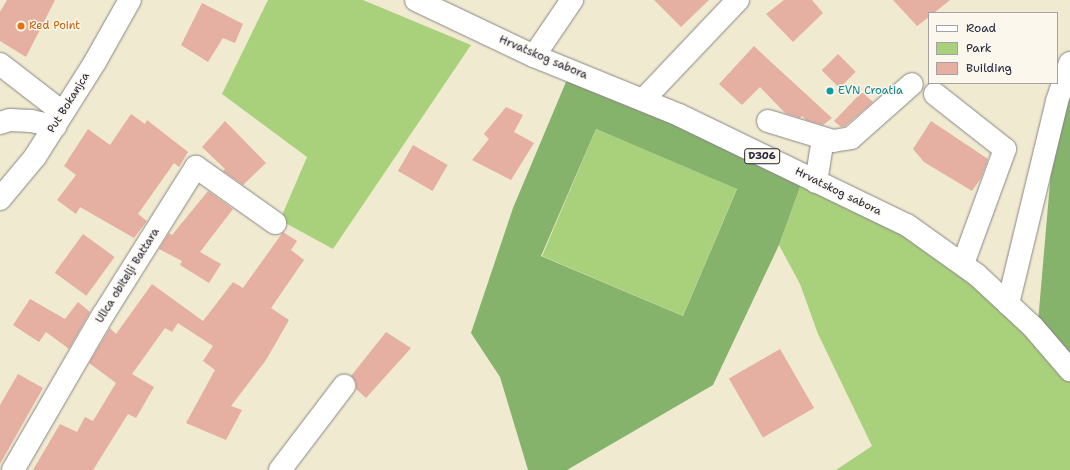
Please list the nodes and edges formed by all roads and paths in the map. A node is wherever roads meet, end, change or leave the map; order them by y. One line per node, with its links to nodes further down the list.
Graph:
1 (130, 0): 11 (street, Put Bokanjca)
2 (416, 0): 5 (street, Hrvatskog sabora / D306)
3 (572, 0): 5 (street)
4 (738, 0): 10 (street)
5 (534, 56): 10 (street, Hrvatskog sabora / D306)
6 (1070, 63): 19 (street)
7 (0, 64): 11 (street)
8 (912, 84): 14 (street)
9 (935, 94): 18 (street)
10 (643, 100): 15 (street, Hrvatskog sabora / D306)
11 (58, 119): 13 (street); 16 (street, Put Bokanjca)
12 (768, 121): 14 (street)
13 (0, 123)
14 (823, 139): 15 (street)
15 (816, 182): 18 (street, Hrvatskog sabora / D306)
16 (0, 200)
17 (276, 223): 22 (street, Ulica obitelji Battara)
18 (963, 264): 19 (street, Hrvatskog sabora / D306)
19 (1008, 304): 20 (street, Hrvatskog sabora / D306)
20 (1070, 370)
21 (344, 386): 23 (street)
22 (13, 470)
23 (280, 470)

